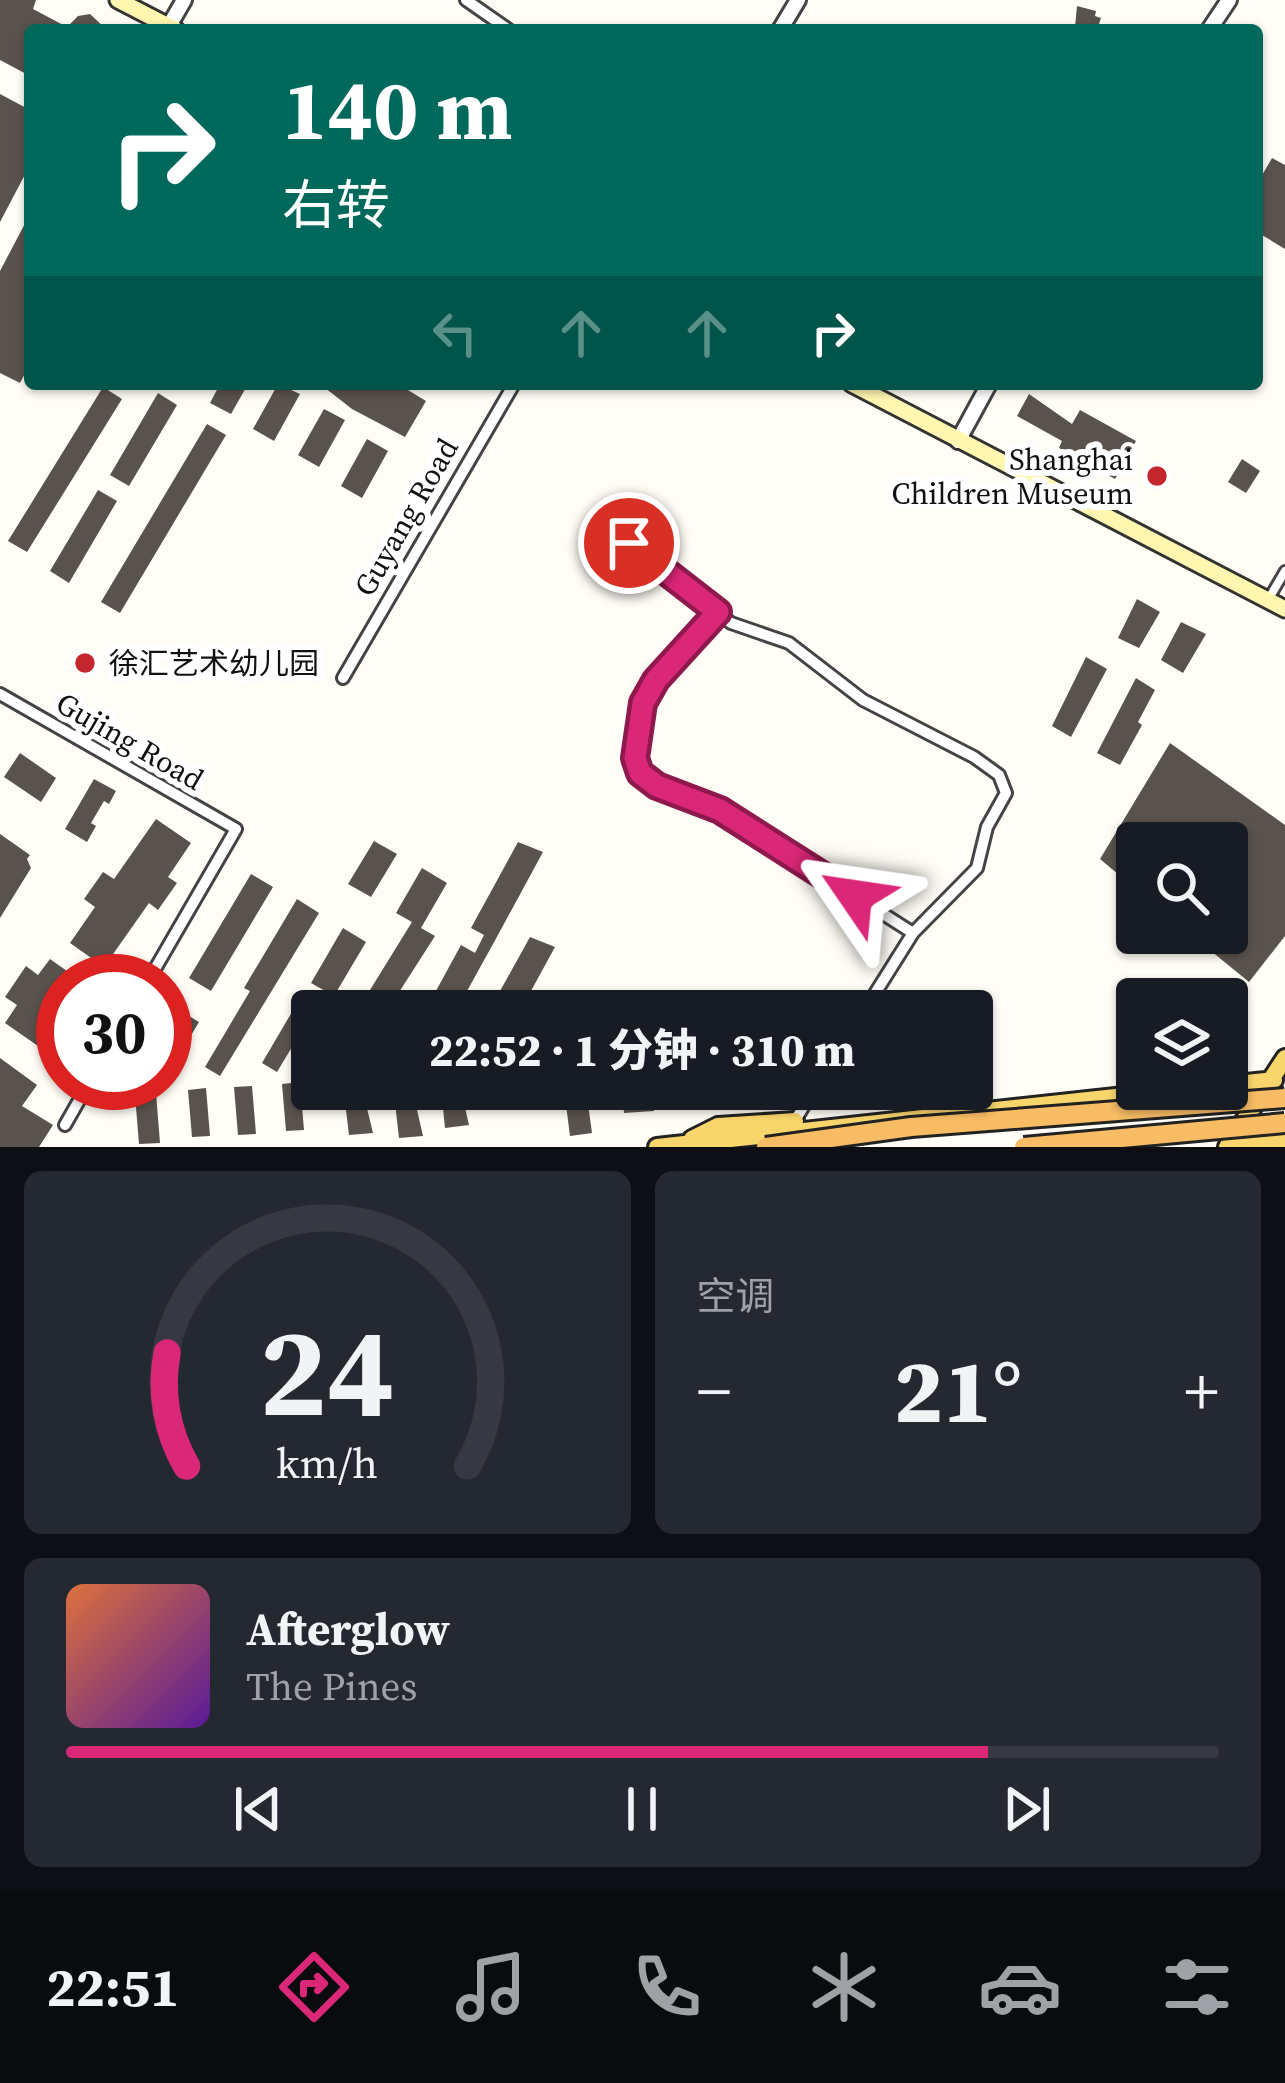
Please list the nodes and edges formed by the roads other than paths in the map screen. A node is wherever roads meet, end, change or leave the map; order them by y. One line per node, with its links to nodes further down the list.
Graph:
1 (118, 0): 3 (main road)
2 (466, 0): 4 (street)
3 (164, 24)
4 (500, 24)
5 (511, 390): 14 (street, Guyang Road)
6 (863, 390): 8 (main road)
7 (986, 390): 8 (street)
8 (958, 441): 11 (main road)
9 (599, 520): 13 (street)
10 (1285, 571): 11 (street)
11 (1268, 600): 12 (main road)
12 (1285, 609)
13 (718, 612): 16 (street); 16 (street)
14 (344, 678)
15 (0, 694): 17 (street, Gujing Road)
16 (914, 933): 18 (street)
17 (164, 954)
18 (877, 990)
19 (1285, 1058): 20 (main road)
20 (1278, 1080): 21 (main road); 34 (main road)
21 (1248, 1083)
22 (1116, 1097): 28 (main road)
23 (1285, 1098): 32 (highway, bridge)
24 (73, 1110): 27 (street)
25 (801, 1110): 28 (street)
26 (1285, 1123): 30 (main road); 33 (highway, bridge)
27 (64, 1125)
28 (791, 1126): 29 (main road)
29 (680, 1144): 31 (main road)
30 (1276, 1144): 34 (main road)
31 (657, 1147)
32 (766, 1147)
33 (1024, 1147)
34 (1229, 1147)

